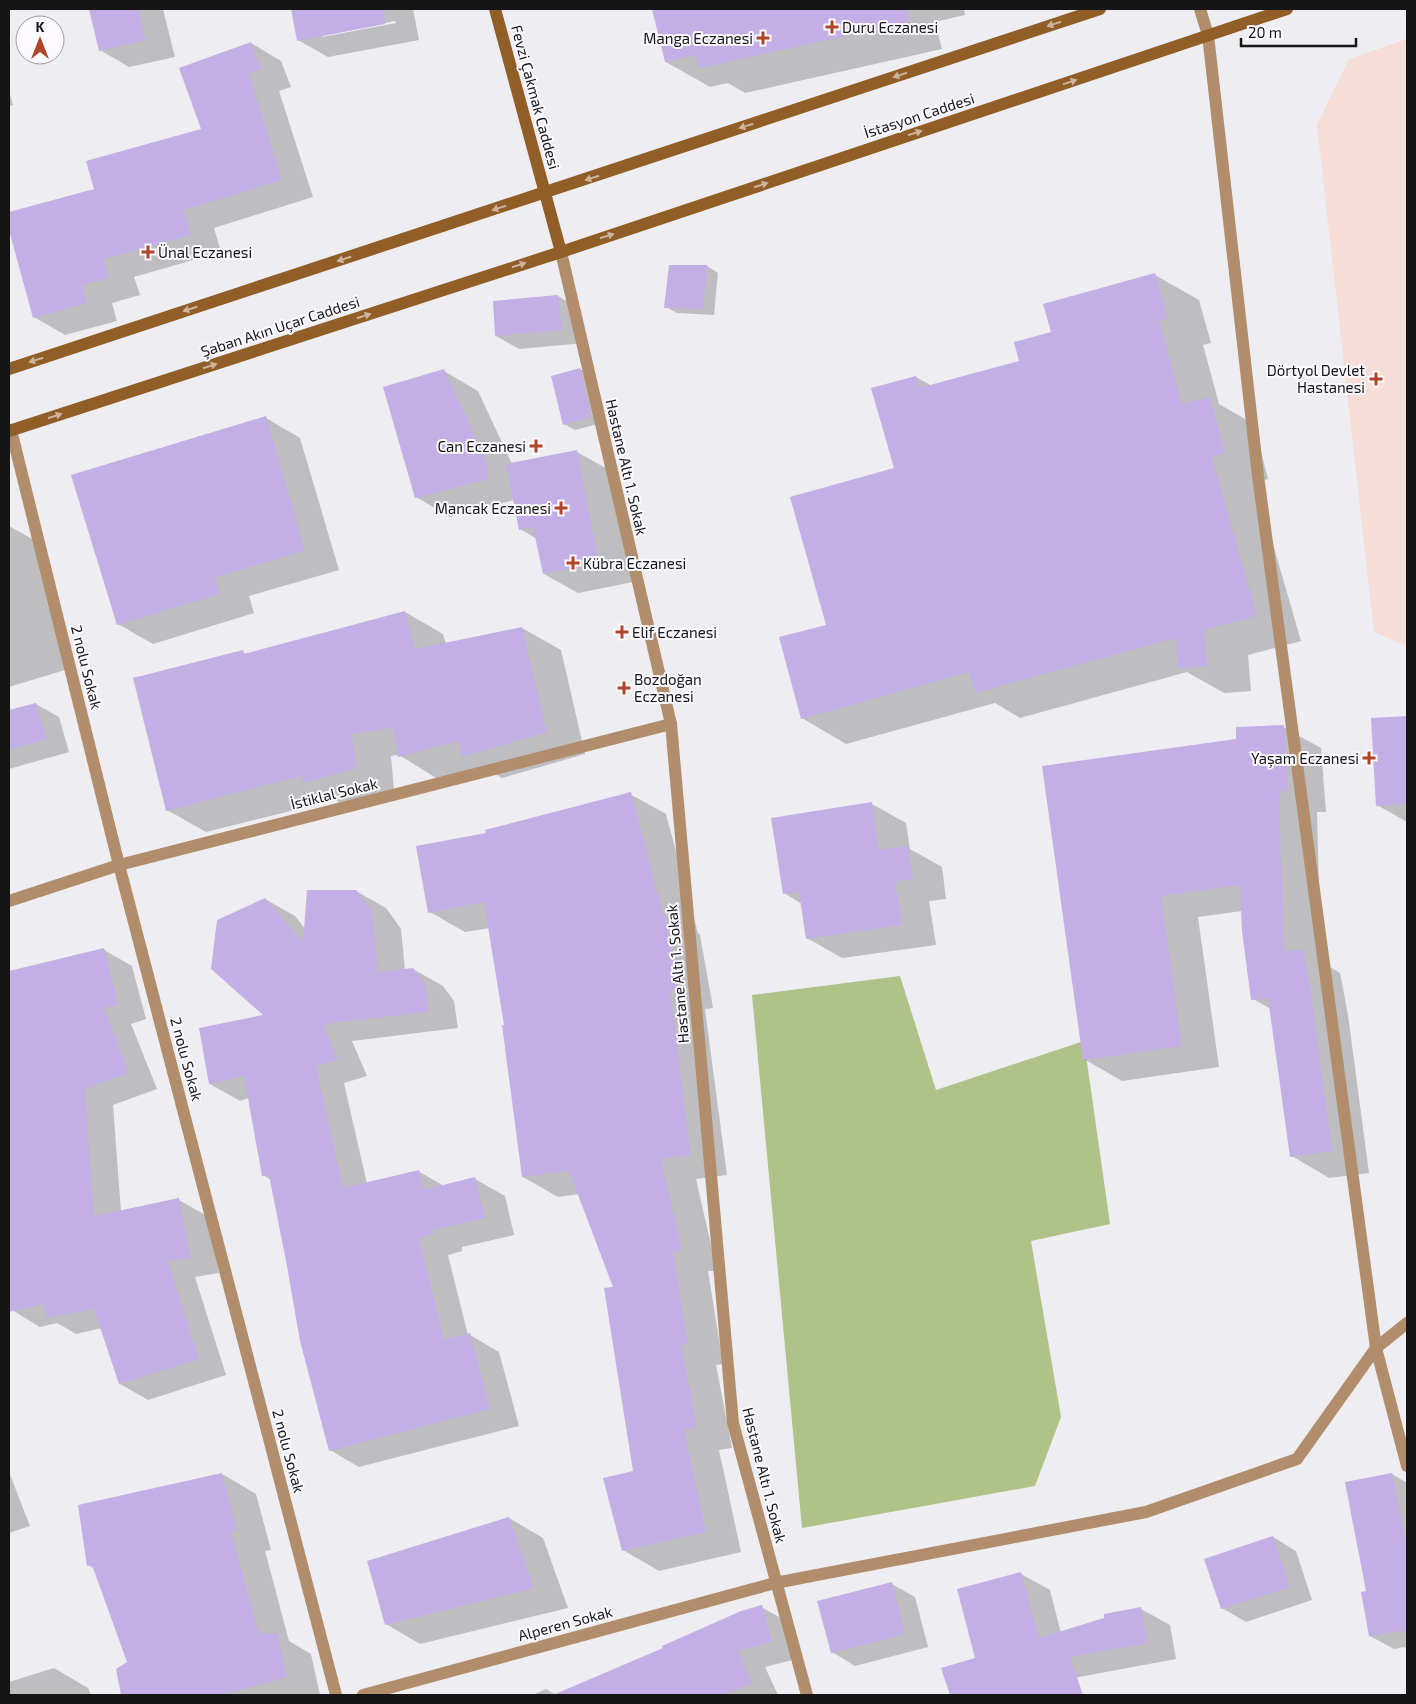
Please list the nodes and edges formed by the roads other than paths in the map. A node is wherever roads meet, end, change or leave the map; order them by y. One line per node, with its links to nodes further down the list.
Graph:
1 (495, 9): 6 (main road, Fevzi Çakmak Caddesi)
2 (1100, 9): 6 (main road, one-way to 6)
3 (1200, 9): 5 (street)
4 (1288, 9): 5 (main road, İstasyon Caddesi)
5 (1208, 35): 7 (main road, İstasyon Caddesi, one-way to 5); 14 (street)
6 (545, 193): 7 (main road, Fevzi Çakmak Caddesi); 8 (main road, one-way to 8)
7 (561, 252): 9 (main road, Şaban Akın Uçar Caddesi, one-way to 7); 10 (street, Hastane Altı 1. Sokak)
8 (9, 369)
9 (10, 431): 11 (street, 2 nolu Sokak)
10 (670, 724): 11 (street, İstiklal Sokak); 16 (street, Hastane Altı 1. Sokak)
11 (119, 865): 12 (street, İstiklal Sokak); 17 (street, 2 nolu Sokak)
12 (9, 901)
13 (1407, 1323): 14 (street, Alperen Sokak)
14 (1376, 1348): 15 (street); 16 (street, Alperen Sokak)
15 (1407, 1466)
16 (775, 1583): 18 (street, Alperen Sokak); 19 (street, Hastane Altı 1. Sokak)
17 (336, 1695)
18 (363, 1695)
19 (807, 1695)

